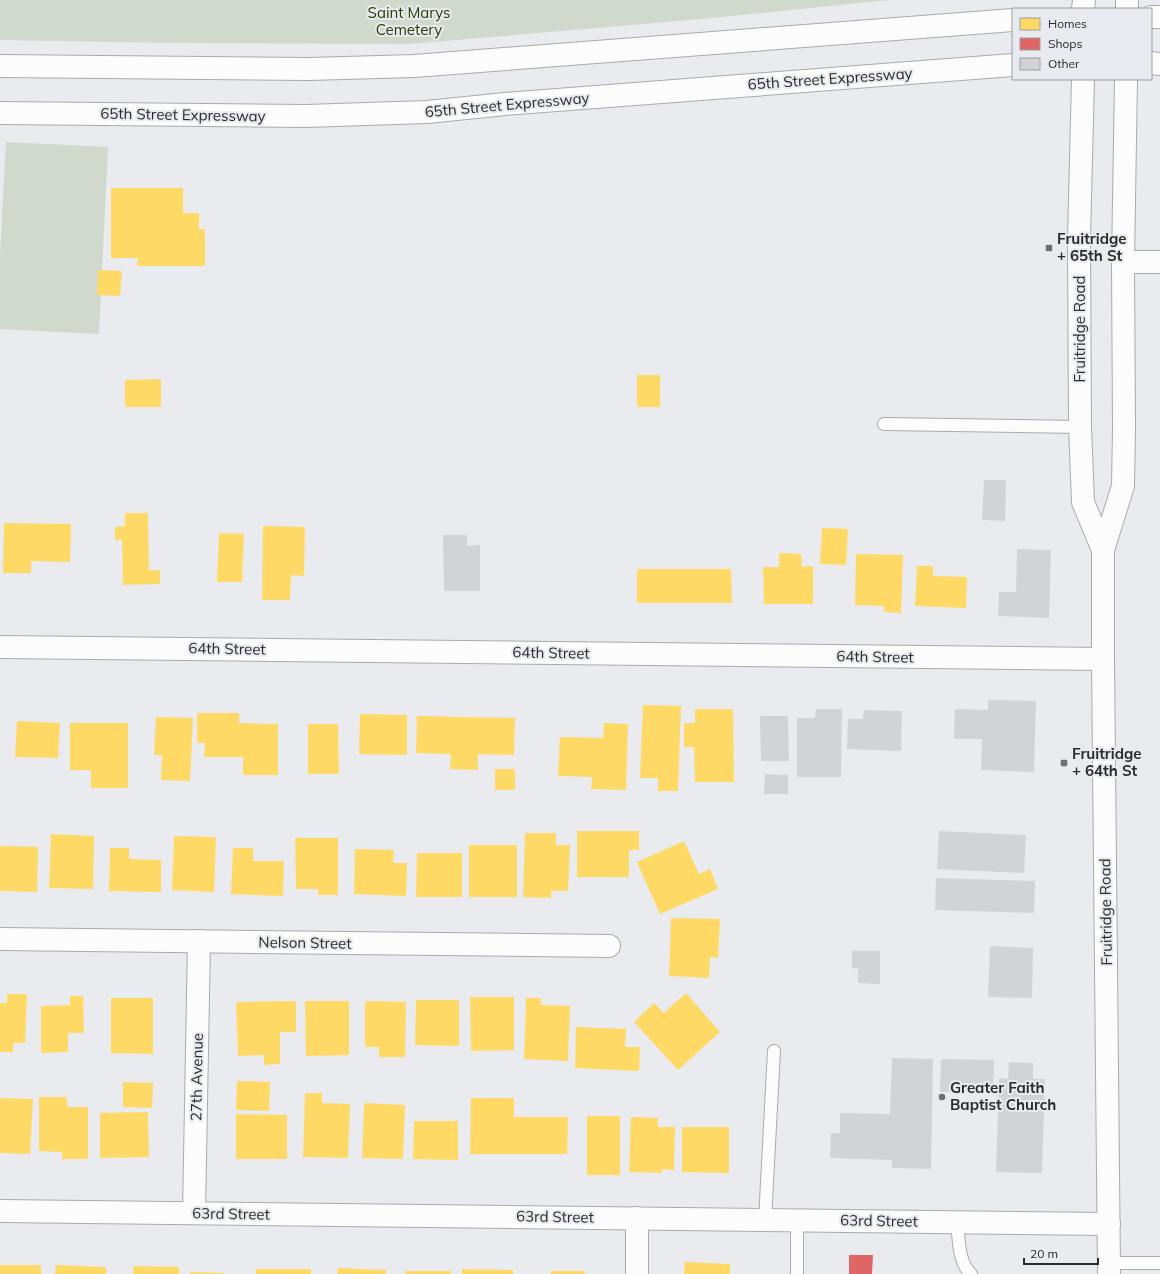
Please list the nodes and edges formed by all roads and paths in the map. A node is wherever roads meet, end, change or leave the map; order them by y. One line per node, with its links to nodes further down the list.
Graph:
1 (1012, 20): 3 (main road)
2 (1012, 65): 6 (main road, 65th Street Expressway)
3 (0, 66)
4 (1083, 80): 10 (main road, Fruitridge Road)
5 (1126, 80): 7 (main road, Fruitridge Road)
6 (0, 113)
7 (1123, 262): 8 (main road); 11 (main road, Fruitridge Road)
8 (1160, 262)
9 (884, 424): 10 (lane)
10 (1080, 427): 11 (main road, Fruitridge Road)
11 (1103, 550): 13 (main road, Fruitridge Road)
12 (0, 647): 13 (main road, 64th Street)
13 (1103, 659): 24 (main road, Fruitridge Road)
14 (0, 939): 15 (main road, Nelson Street)
15 (199, 941): 16 (main road, Nelson Street); 19 (main road, 27th Avenue)
16 (609, 946)
17 (774, 1051): 21 (lane)
18 (0, 1211): 19 (main road, 63rd Street)
19 (194, 1213): 20 (main road, 63rd Street)
20 (637, 1218): 21 (main road, 63rd Street); 27 (main road)
21 (765, 1220): 22 (main road, 63rd Street)
22 (797, 1220): 23 (main road, 63rd Street); 28 (lane)
23 (957, 1222): 24 (main road, 63rd Street); 29 (lane)
24 (1109, 1224): 26 (main road, Fruitridge Road)
25 (1160, 1263): 26 (lane)
26 (1109, 1268)
27 (638, 1274)
28 (797, 1274)
29 (971, 1274)

